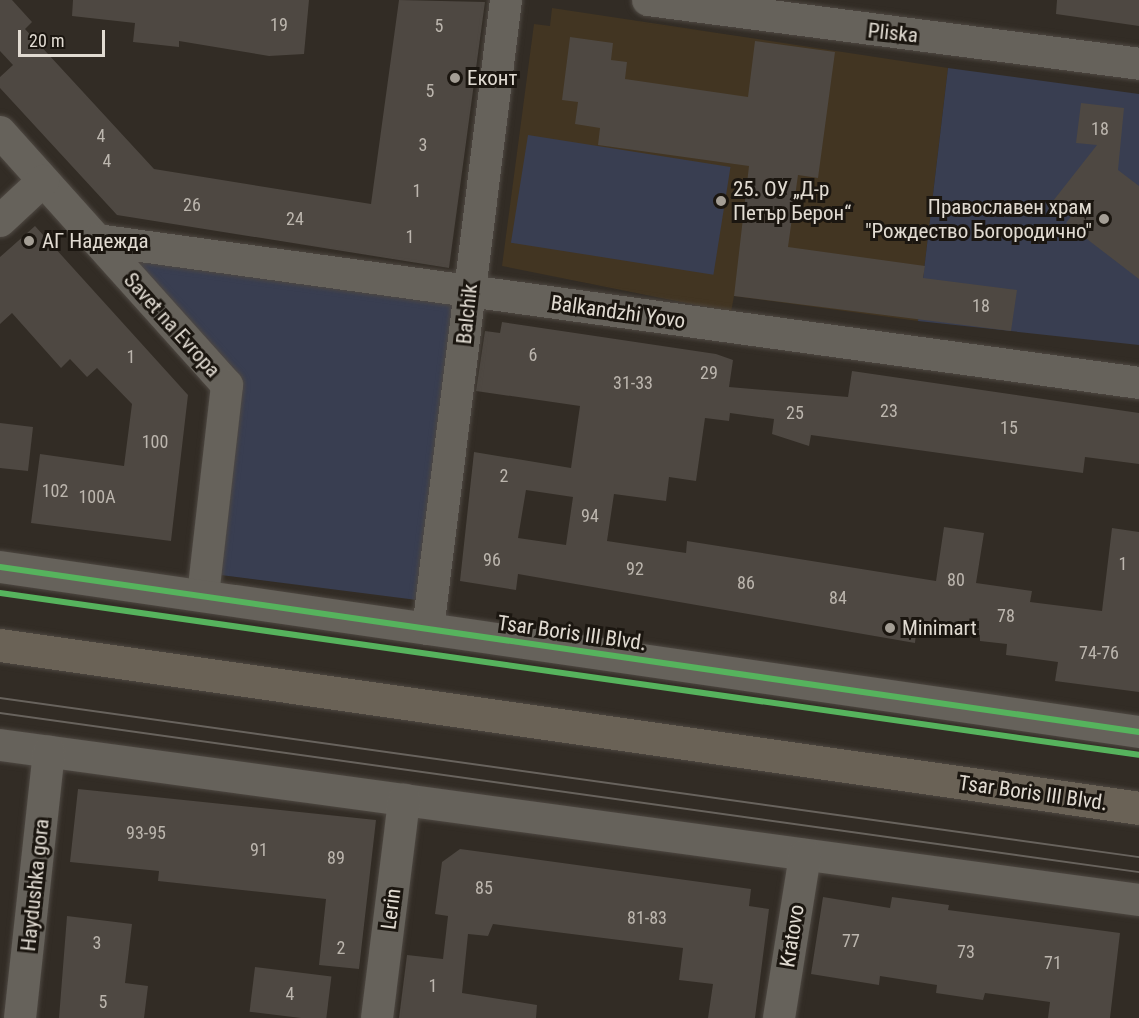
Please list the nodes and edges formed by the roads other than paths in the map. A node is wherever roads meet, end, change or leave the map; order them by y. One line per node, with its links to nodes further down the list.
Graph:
1 (506, 0): 8 (street, Balchik)
2 (648, 0): 3 (street, Pliska)
3 (1139, 64)
4 (0, 132): 5 (street, Savet na Evropa)
5 (43, 181): 6 (street); 7 (street, Savet na Evropa)
6 (0, 221)
7 (97, 240): 8 (street, Balkandzhi Yovo); 11 (street, Savet na Evropa)
8 (469, 291): 9 (street, Balkandzhi Yovo); 12 (street, Balchik)
9 (1139, 383)
10 (0, 567): 11 (street, Tsar Boris III Blvd.)
11 (203, 596): 12 (street, Tsar Boris III Blvd.)
12 (428, 629): 14 (street, Tsar Boris III Blvd.)
13 (0, 645): 18 (main road, Tsar Boris III Blvd.)
14 (1139, 732)
15 (0, 746): 16 (street)
16 (49, 752): 17 (street); 21 (street, Haydushka gora)
17 (405, 800): 19 (street); 22 (street, Lerin)
18 (1139, 808)
19 (805, 855): 20 (street); 23 (street, Kratovo)
20 (1139, 900)
21 (20, 1018)
22 (377, 1018)
23 (778, 1018)

